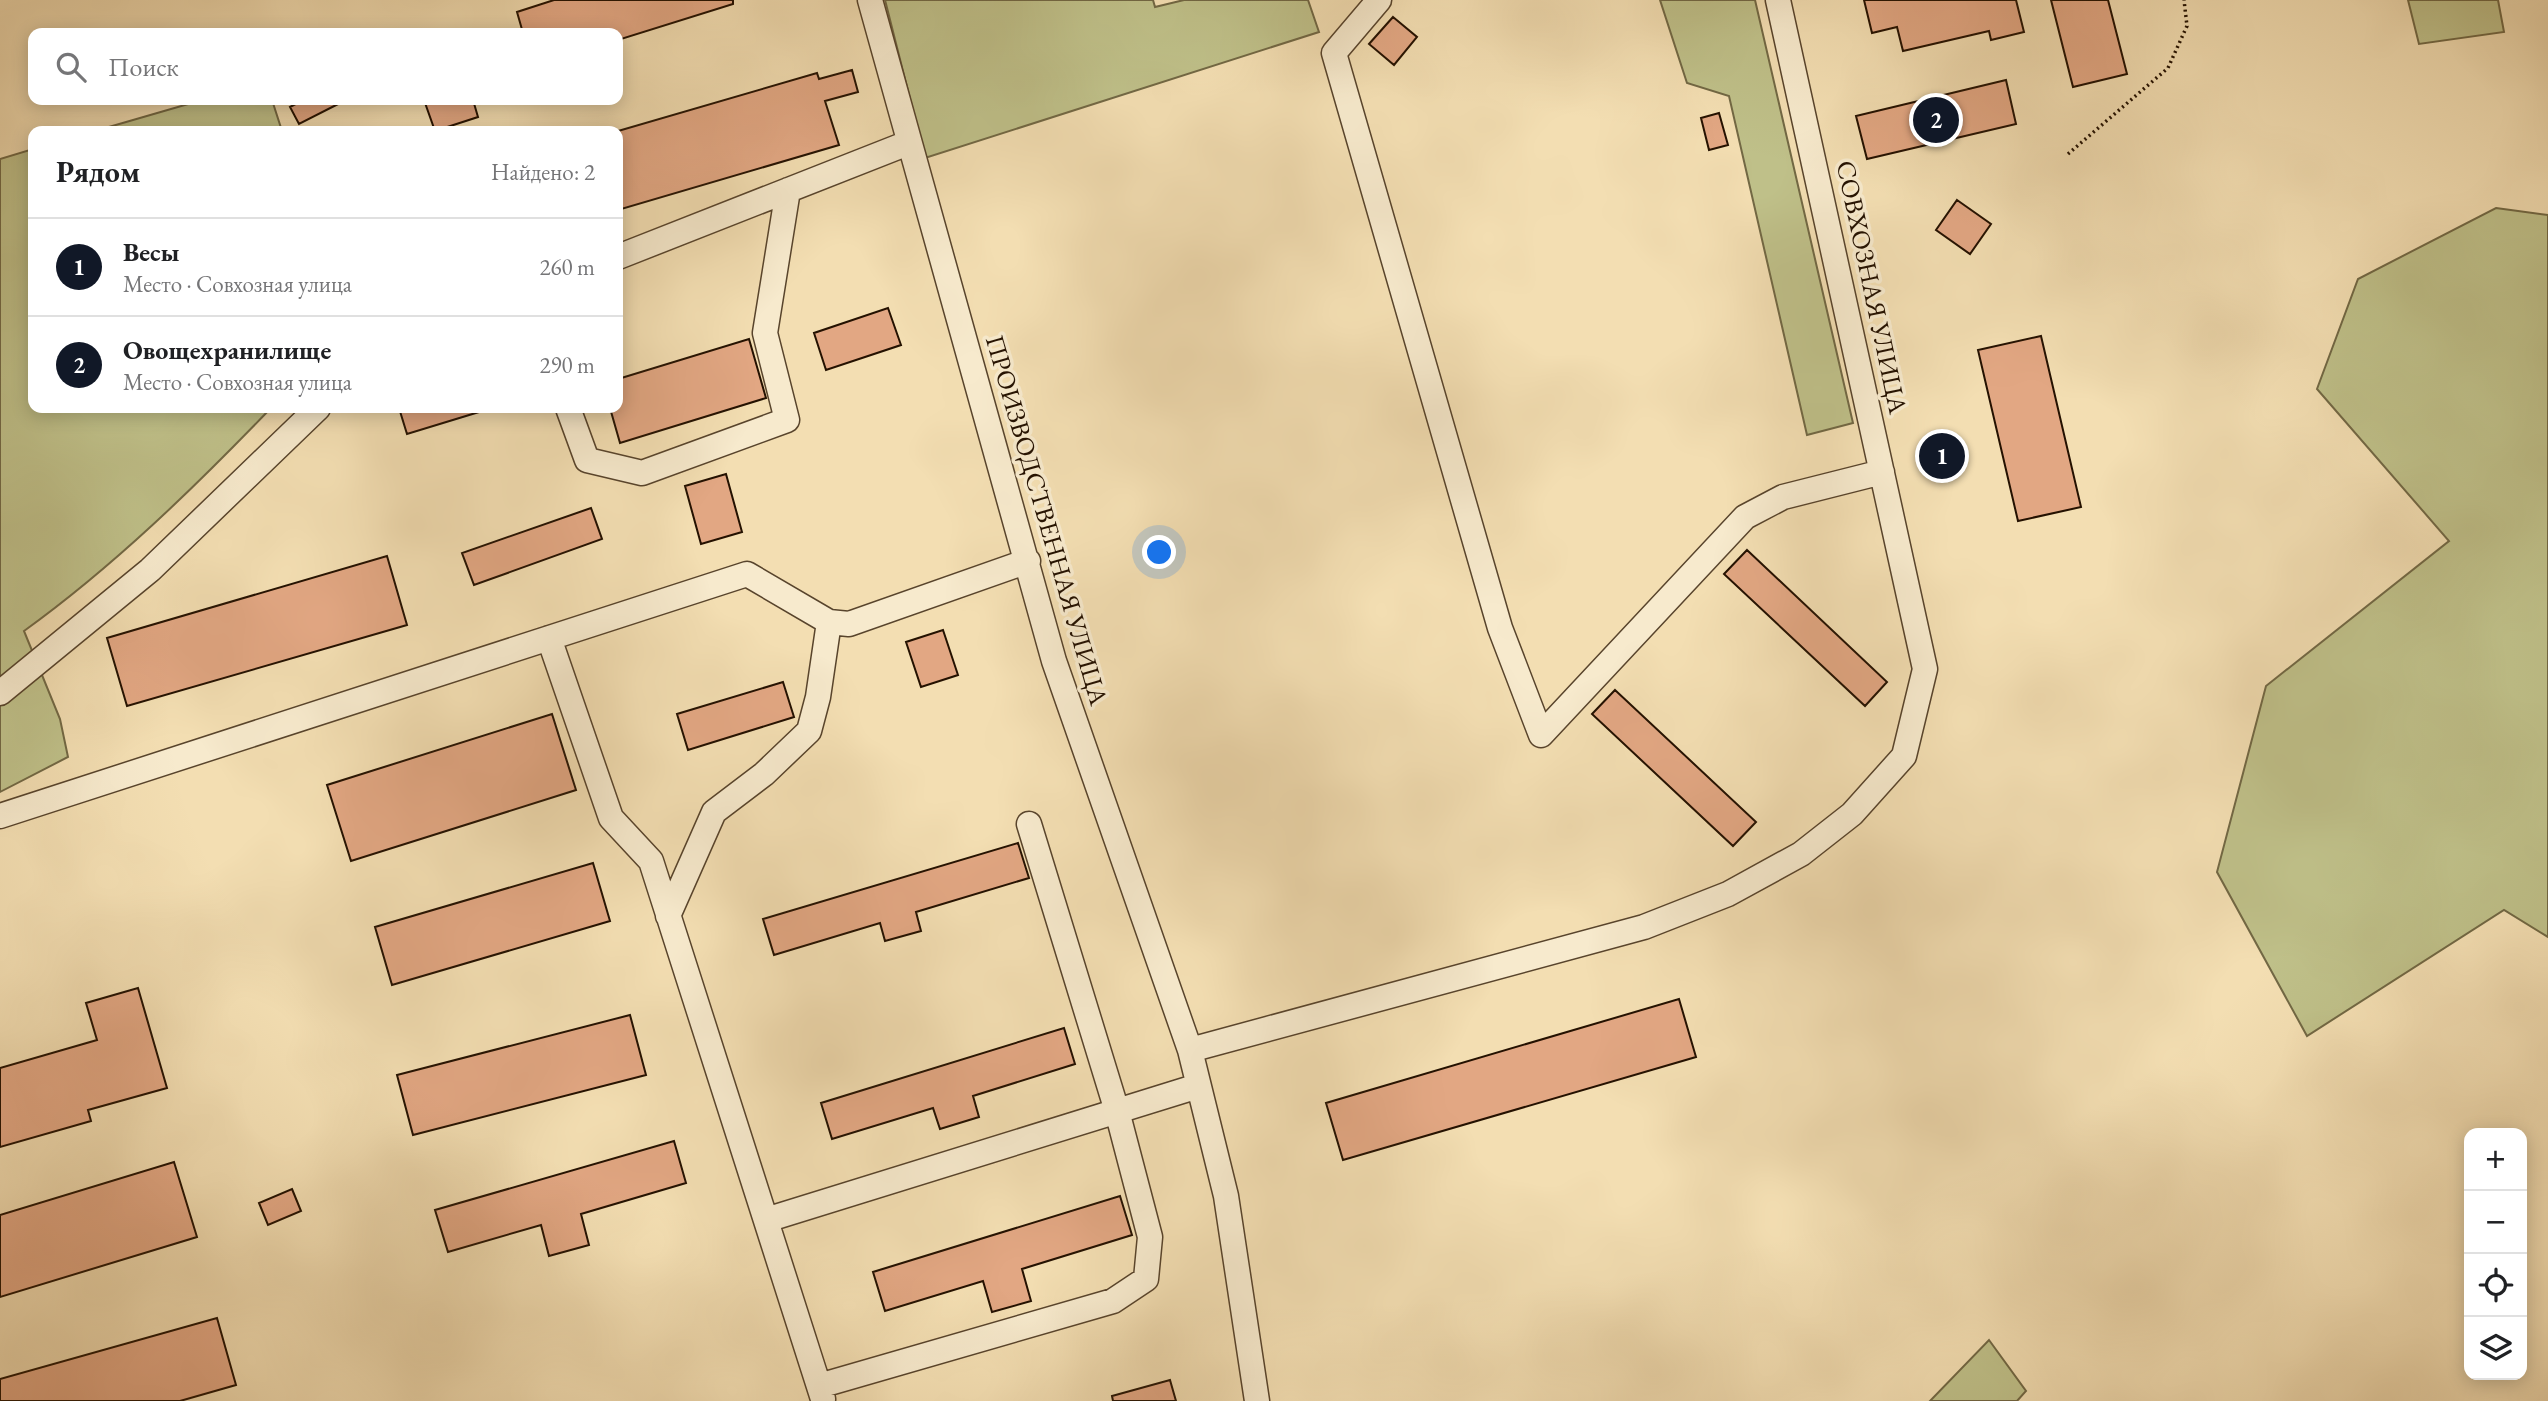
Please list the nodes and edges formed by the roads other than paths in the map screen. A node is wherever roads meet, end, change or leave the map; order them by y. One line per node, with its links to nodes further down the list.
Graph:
1 (870, 0): 4 (street, ПРОИЗВОДСТВЕННАЯ УЛИЦА)
2 (1379, 0): 9 (street)
3 (1778, 0): 9 (street, СОВХОЗНАЯ УЛИЦА)
4 (908, 142): 5 (street); 10 (street, ПРОИЗВОДСТВЕННАЯ УЛИЦА)
5 (788, 190): 6 (street); 8 (street)
6 (623, 255)
7 (313, 413): 13 (street)
8 (570, 413)
9 (1882, 472): 17 (street, СОВХОЗНАЯ УЛИЦА)
10 (1028, 561): 11 (street); 17 (street, ПРОИЗВОДСТВЕННАЯ УЛИЦА)
11 (829, 622): 12 (street); 16 (street)
12 (549, 638): 14 (street); 16 (street)
13 (0, 693)
14 (0, 816)
15 (1029, 824): 19 (street)
16 (668, 916): 20 (street)
17 (1190, 1050): 18 (street, ПРОИЗВОДСТВЕННАЯ УЛИЦА)
18 (1198, 1086): 19 (street); 22 (street, ПРОИЗВОДСТВЕННАЯ УЛИЦА)
19 (1116, 1111): 20 (street); 21 (street)
20 (766, 1220): 21 (street)
21 (822, 1394)
22 (1257, 1401)

